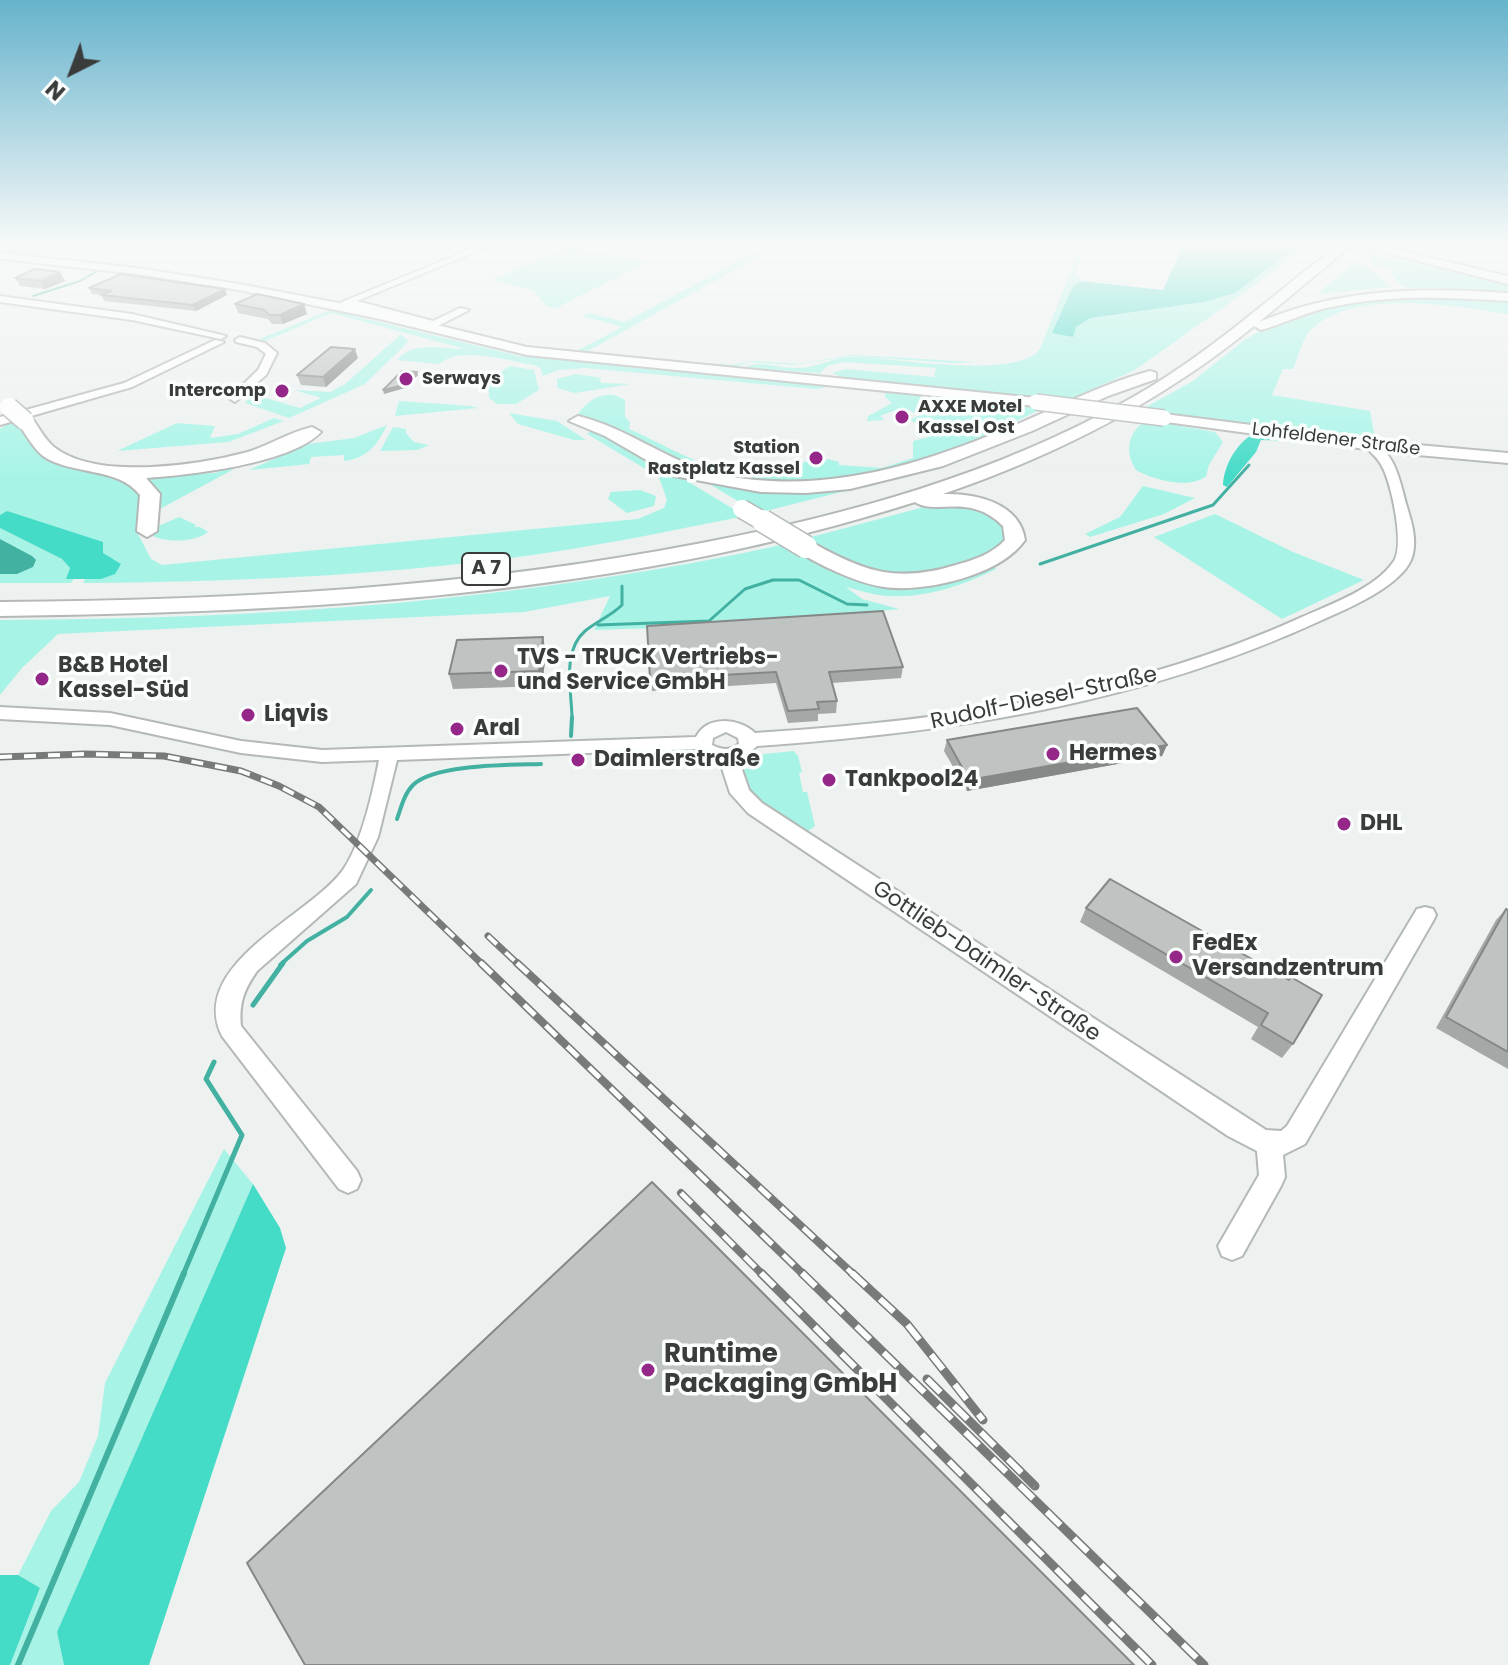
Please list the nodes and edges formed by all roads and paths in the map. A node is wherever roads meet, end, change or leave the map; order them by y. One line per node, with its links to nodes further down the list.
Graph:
1 (154, 323): 5 (street)
2 (416, 323): 11 (main road, Lohfeldener Straße, bridge)
3 (1249, 323): 6 (highway, A 7)
4 (1266, 323): 6 (highway)
5 (220, 339): 7 (street); 8 (street)
6 (1224, 343): 15 (highway, A 7)
7 (235, 398)
8 (6, 415): 14 (highway)
9 (578, 421): 13 (highway)
10 (312, 432): 14 (highway)
11 (1392, 456): 12 (main road, Lohfeldener Straße); 20 (street, Rudolf-Diesel-Straße)
12 (1508, 458)
13 (667, 464): 15 (highway, bridge); 17 (highway, A 7)
14 (115, 471): 16 (highway)
15 (868, 510): 18 (highway, A 7)
16 (147, 531)
17 (0, 593)
18 (0, 609)
19 (0, 713): 22 (street, Rudolf-Diesel-Straße)
20 (749, 740): 21 (street, Rudolf-Diesel-Straße); 23 (street)
21 (702, 743): 22 (street, Rudolf-Diesel-Straße); 23 (street)
22 (389, 754): 26 (street)
23 (728, 757): 25 (street, Gottlieb-Daimler-Straße)
24 (1425, 915): 25 (street)
25 (1269, 1144): 27 (street)
26 (348, 1180)
27 (1232, 1246)

